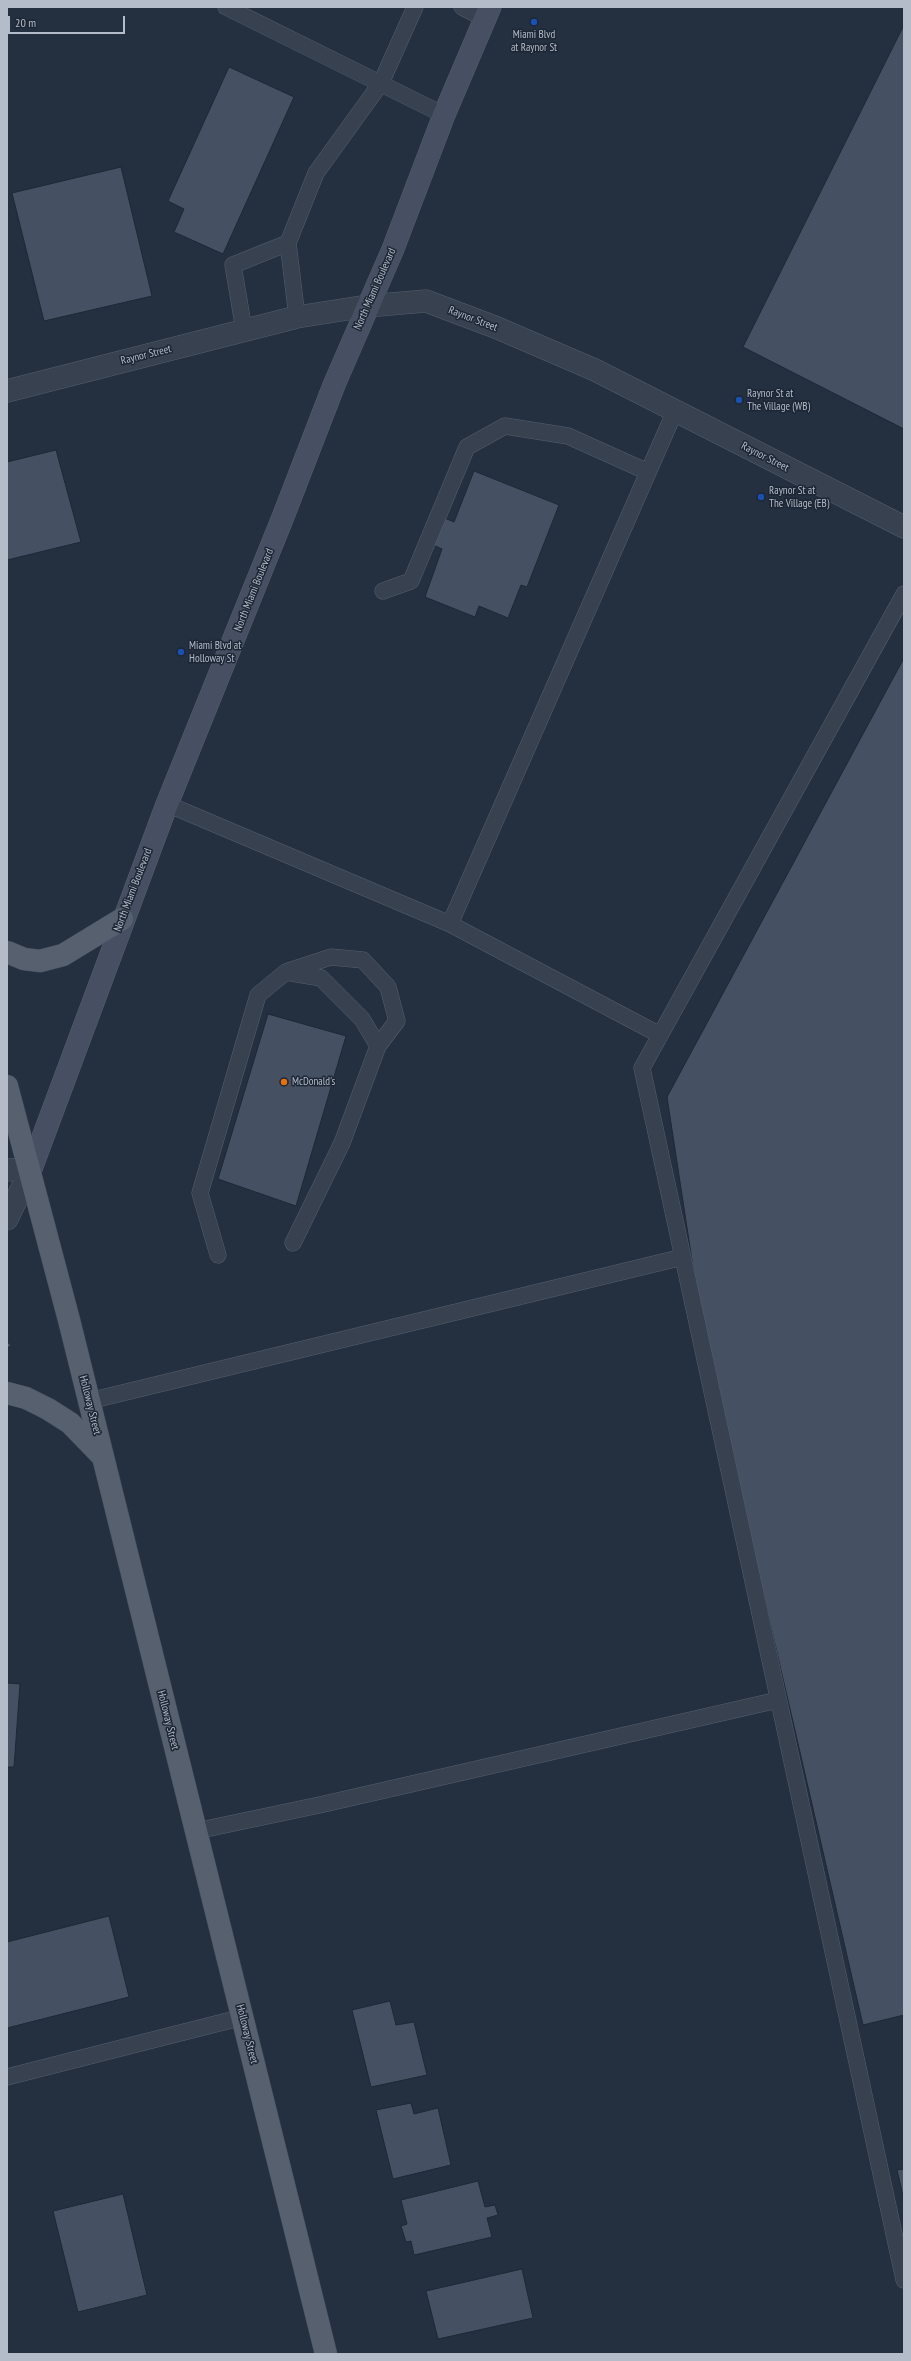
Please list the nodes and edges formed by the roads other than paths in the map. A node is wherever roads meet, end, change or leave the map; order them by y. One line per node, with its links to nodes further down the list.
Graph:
1 (226, 7): 5 (lane)
2 (415, 7): 5 (lane)
3 (462, 7): 4 (lane)
4 (487, 13): 6 (main road, North Miami Boulevard)
5 (381, 83): 6 (lane); 7 (lane)
6 (444, 115): 8 (main road, North Miami Boulevard)
7 (288, 243): 9 (lane); 10 (lane)
8 (367, 306): 9 (street, Raynor Street); 12 (street, Raynor Street); 17 (main road, North Miami Boulevard)
9 (297, 317): 10 (street, Raynor Street)
10 (244, 330): 11 (street, Raynor Street)
11 (7, 391)
12 (675, 411): 13 (lane); 14 (street, Raynor Street)
13 (648, 472): 15 (lane); 19 (lane)
14 (904, 527)
15 (383, 591)
16 (904, 594): 22 (lane)
17 (167, 804): 18 (main road, North Miami Boulevard); 19 (lane)
18 (122, 919): 20 (main road); 25 (main road, North Miami Boulevard)
19 (450, 924): 22 (lane)
20 (7, 952)
21 (286, 972): 23 (lane); 23 (lane); 29 (lane)
22 (660, 1035): 30 (lane)
23 (378, 1046): 28 (lane)
24 (7, 1086): 25 (main road, Holloway Street)
25 (31, 1169): 26 (street); 27 (street, North Miami Boulevard); 32 (main road, Holloway Street)
26 (7, 1170)
27 (7, 1219)
28 (293, 1243)
29 (218, 1255)
30 (683, 1257): 32 (lane); 34 (lane)
31 (7, 1393): 33 (main road)
32 (89, 1401): 33 (main road, Holloway Street)
33 (102, 1456): 35 (main road, Holloway Street)
34 (778, 1700): 35 (lane); 38 (lane)
35 (196, 1831): 36 (main road, Holloway Street)
36 (243, 2017): 37 (lane); 39 (main road, Holloway Street)
37 (7, 2077)
38 (904, 2280)
39 (326, 2354)

